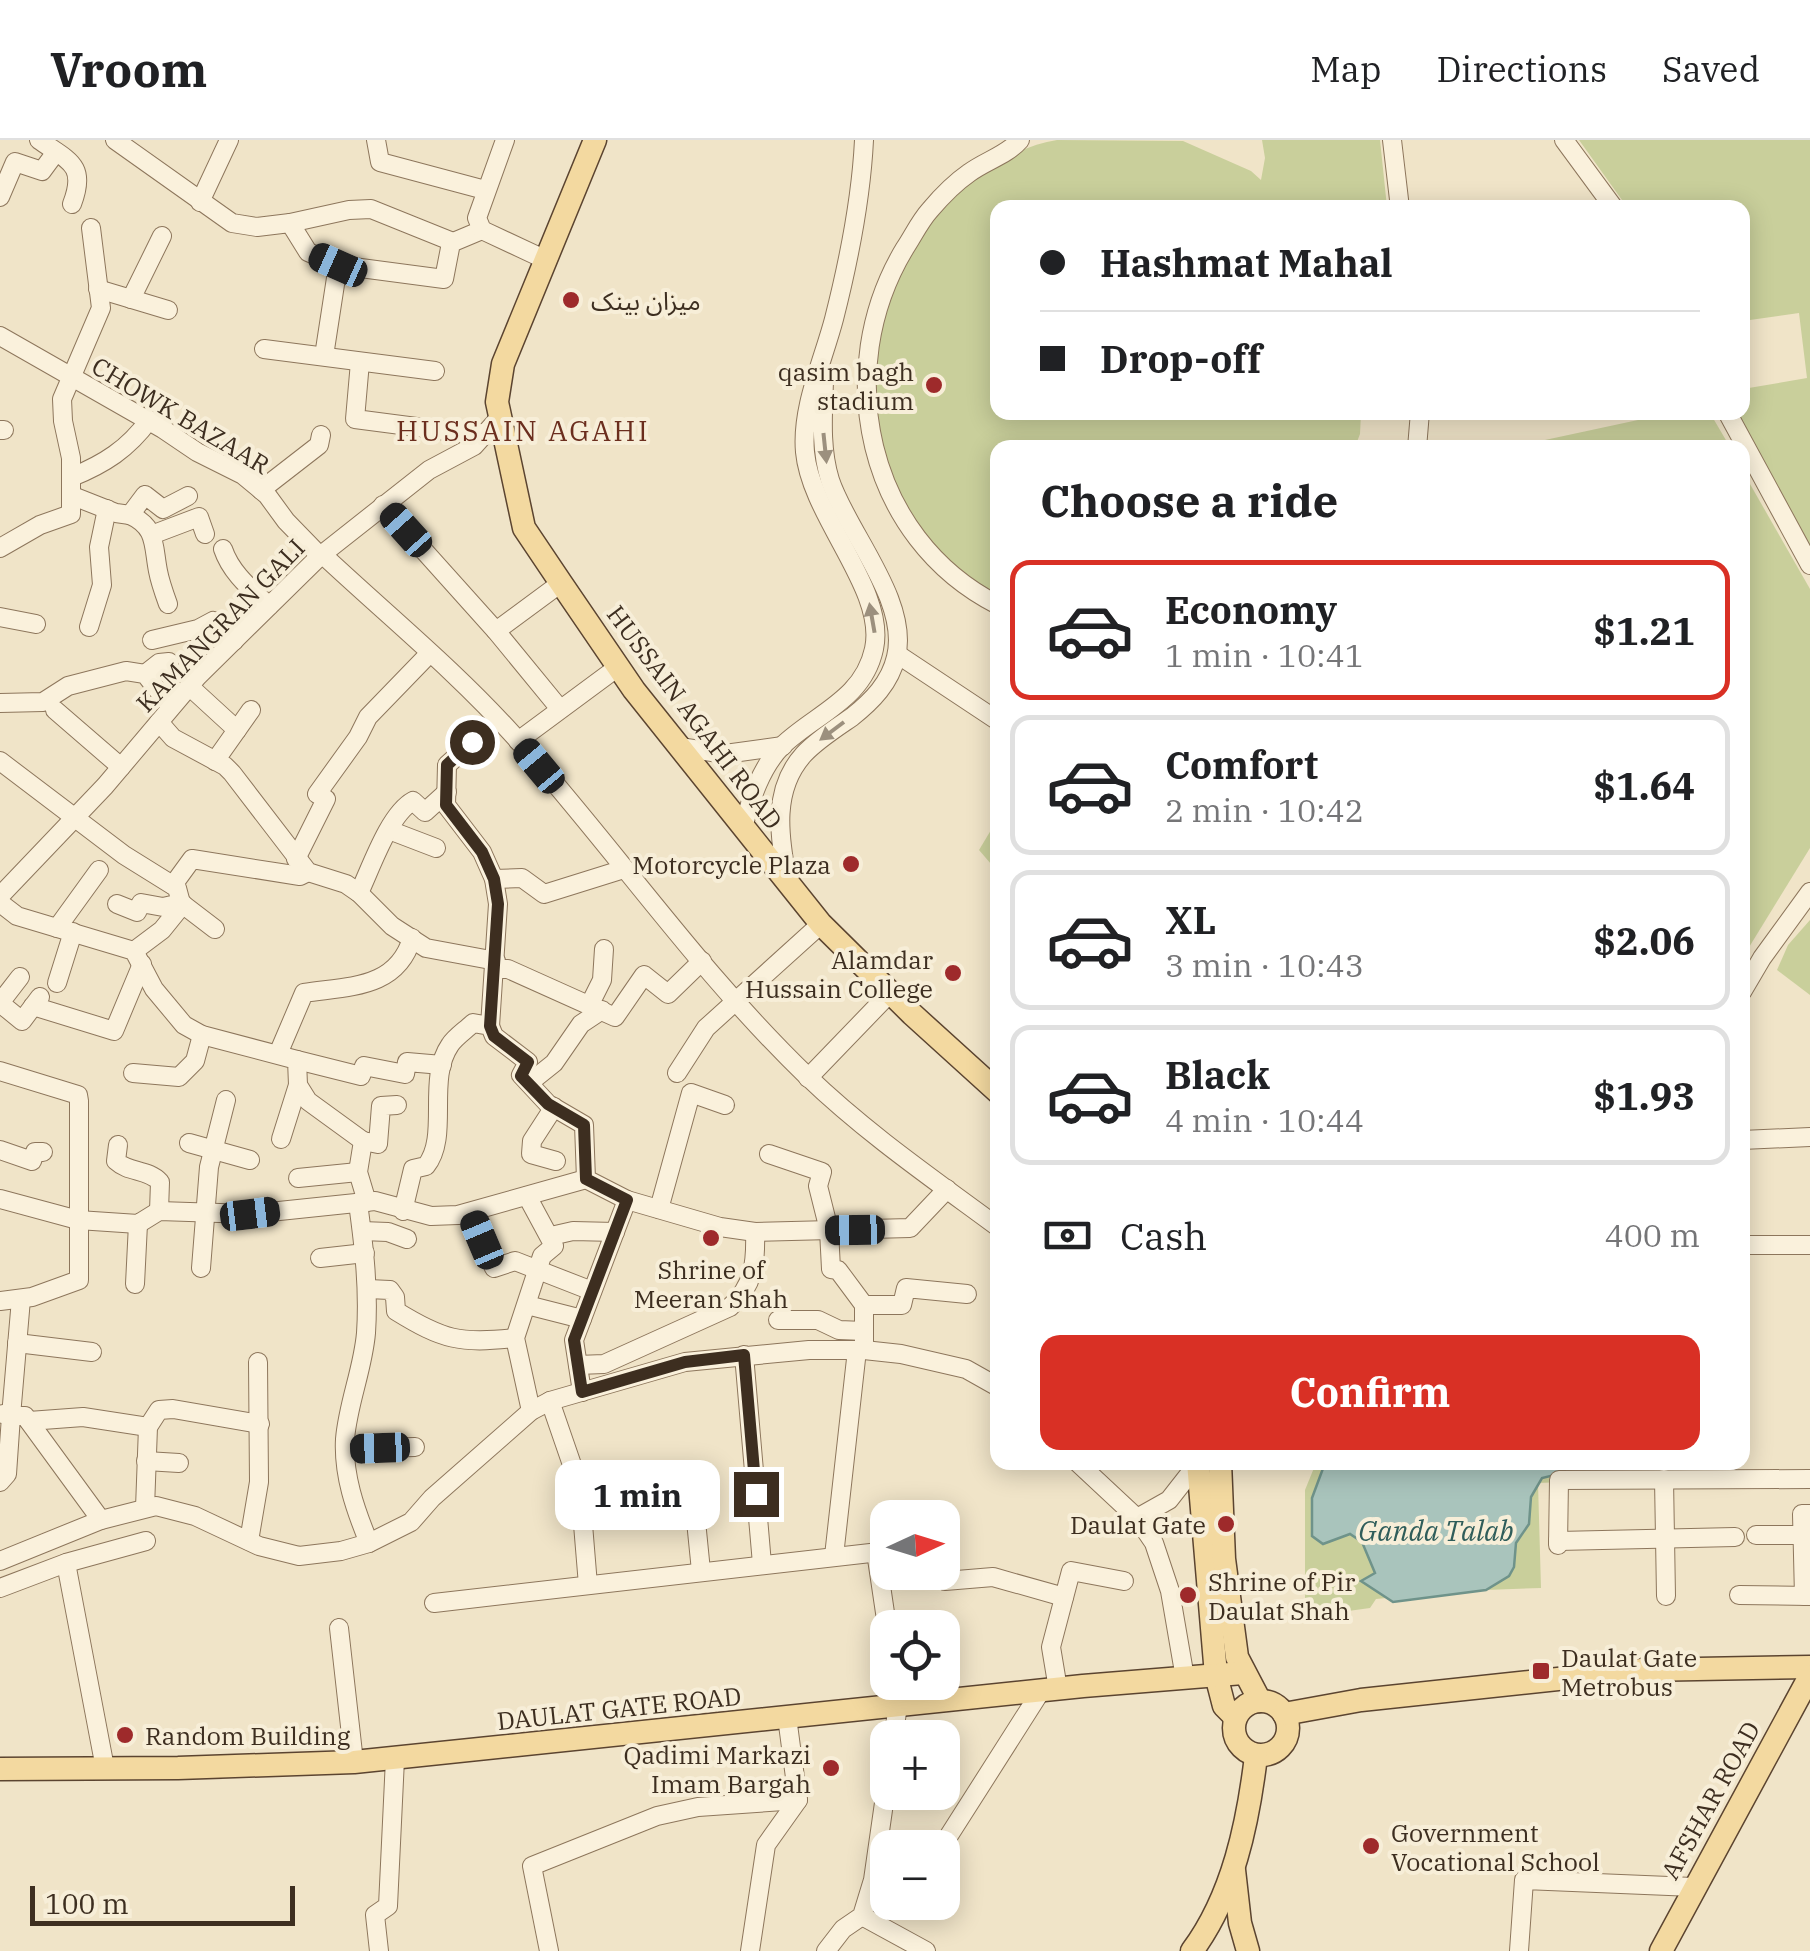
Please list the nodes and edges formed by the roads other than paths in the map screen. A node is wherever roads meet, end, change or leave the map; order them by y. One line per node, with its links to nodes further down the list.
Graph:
1 (39, 140): 11 (street)
2 (115, 140): 16 (street)
3 (229, 140): 16 (street)
4 (376, 140): 12 (street)
5 (505, 140): 12 (street)
6 (594, 140): 23 (main road, HUSSAIN AGAHI ROAD)
7 (864, 140): 30 (street)
8 (1020, 140): 52 (street)
9 (1392, 140): 14 (street)
10 (1564, 140): 15 (street)
11 (56, 152): 13 (street); 17 (street)
12 (486, 190): 20 (street)
13 (0, 198)
14 (1399, 200)
15 (1608, 200)
16 (200, 202): 18 (street)
17 (72, 204)
18 (290, 224): 22 (street); 24 (street)
19 (91, 228): 25 (street)
20 (482, 230): 22 (street); 23 (street)
21 (162, 236): 26 (street)
22 (453, 242): 24 (street)
23 (544, 259): 36 (main road, HUSSAIN AGAHI ROAD)
24 (338, 265): 31 (street)
25 (98, 289): 26 (street); 34 (street)
26 (131, 299): 27 (street)
27 (168, 310)
28 (0, 336): 34 (street, CHOWK BAZAAR)
29 (264, 349): 31 (street)
30 (826, 351): 62 (street, one-way to 62); 77 (street, one-way to 30)
31 (324, 356): 32 (street)
32 (360, 362): 33 (street); 36 (street)
33 (435, 372)
34 (70, 377): 35 (street, CHOWK BAZAAR); 39 (street)
35 (149, 420): 39 (street); 40 (street, CHOWK BAZAAR)
36 (492, 425): 42 (street, KAMANGRAN GALI); 51 (main road, HUSSAIN AGAHI ROAD)
37 (321, 435): 40 (street)
38 (1750, 454): 50 (street)
39 (72, 487): 43 (street); 47 (street)
40 (261, 490): 49 (street, CHOWK BAZAAR)
41 (188, 496): 44 (street)
42 (383, 505): 49 (street, KAMANGRAN GALI); 58 (street)
43 (107, 509): 44 (street); 57 (street)
44 (130, 515): 45 (street)
45 (154, 534): 46 (street); 53 (street)
46 (204, 534)
47 (0, 548)
48 (223, 549): 54 (street)
49 (321, 555): 54 (street, KAMANGRAN GALI); 61 (street, CHOWK BAZAAR)
50 (1810, 565)
51 (561, 583): 58 (street); 64 (main road, HUSSAIN AGAHI ROAD)
52 (990, 599)
53 (168, 604)
54 (270, 606): 60 (street, KAMANGRAN GALI)
55 (0, 617): 56 (street)
56 (36, 624)
57 (89, 626)
58 (496, 631): 71 (street)
59 (152, 640): 60 (street)
60 (234, 641): 66 (street, KAMANGRAN GALI)
61 (430, 654): 73 (street, CHOWK BAZAAR); 87 (street)
62 (897, 654): 72 (street); 91 (street, one-way to 91)
63 (169, 662): 65 (street)
64 (618, 666): 71 (street); 78 (main road, HUSSAIN AGAHI ROAD)
65 (145, 674): 67 (street); 68 (street)
66 (189, 686): 68 (street, KAMANGRAN GALI); 75 (street)
67 (0, 703)
68 (171, 707): 74 (street, KAMANGRAN GALI)
69 (55, 710): 80 (street)
70 (251, 710): 75 (street)
71 (560, 710): 76 (street)
72 (990, 716)
73 (497, 720): 76 (street, CHOWK BAZAAR); 82 (street)
74 (159, 722): 79 (street); 80 (street, KAMANGRAN GALI)
75 (236, 730): 79 (street)
76 (518, 741): 88 (street, CHOWK BAZAAR)
77 (783, 746): 78 (street); 84 (street)
78 (680, 748): 84 (main road, HUSSAIN AGAHI ROAD)
79 (214, 760): 87 (street)
80 (122, 766): 83 (street, KAMANGRAN GALI)
81 (2, 767): 83 (street)
82 (447, 792): 85 (street); 90 (street)
83 (75, 818): 92 (street); 95 (street, KAMANGRAN GALI)
84 (744, 827): 91 (main road, HUSSAIN AGAHI ROAD)
85 (389, 830): 86 (street); 94 (street)
86 (436, 848)
87 (302, 865): 92 (street); 94 (street)
88 (624, 869): 90 (street); 104 (street, CHOWK BAZAAR)
89 (98, 870): 100 (street)
90 (494, 879): 105 (street)
91 (788, 884): 98 (main road, HUSSAIN AGAHI ROAD)
92 (173, 885): 96 (street)
93 (1810, 892): 107 (street)
94 (360, 893): 101 (street)
95 (0, 900): 100 (street)
96 (182, 903): 97 (street); 99 (street); 103 (street)
97 (117, 904)
98 (821, 924): 109 (main road, HUSSAIN AGAHI ROAD); 110 (street)
99 (215, 929)
100 (65, 930): 103 (street); 108 (street)
101 (412, 938): 105 (street); 114 (street)
102 (604, 949): 111 (street)
103 (138, 957): 106 (street); 113 (street)
104 (702, 960): 110 (street, CHOWK BAZAAR); 111 (street)
105 (495, 965): 111 (street); 112 (street)
106 (20, 977)
107 (1750, 979)
108 (57, 983)
109 (890, 993): 119 (street); 121 (main road, HUSSAIN AGAHI ROAD)
110 (738, 1002): 118 (street); 119 (street, CHOWK BAZAAR)
111 (596, 1007): 120 (street)
112 (490, 1026): 115 (street); 120 (street)
113 (202, 1036): 114 (street); 117 (street)
114 (288, 1057): 115 (street); 122 (street)
115 (442, 1064): 149 (street)
116 (0, 1070): 152 (street)
117 (133, 1073)
118 (678, 1073)
119 (808, 1078): 142 (street, CHOWK BAZAAR)
120 (529, 1083): 126 (street)
121 (990, 1085)
122 (298, 1086): 128 (street); 130 (street)
123 (226, 1100): 133 (street)
124 (397, 1105): 130 (street)
125 (725, 1106): 147 (street)
126 (554, 1107): 138 (street); 141 (street)
127 (1810, 1137): 129 (street)
128 (280, 1139)
129 (1750, 1140)
130 (363, 1141): 139 (street)
131 (189, 1144): 133 (street)
132 (118, 1145): 148 (street)
133 (215, 1148): 137 (street); 150 (street)
134 (0, 1150): 135 (street)
135 (44, 1152)
136 (769, 1154): 155 (street)
137 (250, 1160)
138 (556, 1160)
139 (358, 1172): 140 (street); 146 (street)
140 (298, 1178)
141 (586, 1179): 143 (street); 145 (street)
142 (947, 1189): 153 (street, CHOWK BAZAAR); 155 (street)
143 (527, 1196): 151 (street); 159 (street)
144 (0, 1198): 152 (street)
145 (627, 1200): 147 (street); 157 (street)
146 (362, 1202): 149 (street); 150 (street); 156 (street)
147 (659, 1209): 158 (street)
148 (159, 1210): 150 (street); 154 (street)
149 (402, 1211): 151 (street)
150 (206, 1212): 165 (street)
151 (471, 1212): 166 (street)
152 (78, 1220): 154 (street); 171 (street)
153 (990, 1221)
154 (138, 1224): 167 (street)
155 (829, 1230): 158 (street); 174 (street)
156 (362, 1231): 160 (street); 163 (street)
157 (615, 1232): 159 (street); 169 (street)
158 (755, 1232): 183 (street)
159 (551, 1236): 166 (street)
160 (406, 1239)
161 (1750, 1245): 162 (street)
162 (1810, 1245)
163 (365, 1253): 164 (street); 168 (street)
164 (320, 1258)
165 (201, 1268)
166 (537, 1269): 169 (street); 173 (street)
167 (134, 1284)
168 (368, 1289): 177 (street); 193 (street)
169 (592, 1292): 175 (street)
170 (968, 1294): 174 (street)
171 (21, 1300): 172 (street); 178 (street)
172 (0, 1301)
173 (528, 1305): 175 (street); 177 (street)
174 (864, 1305): 179 (street)
175 (582, 1319): 183 (street)
176 (778, 1320): 179 (street)
177 (515, 1338): 188 (street)
178 (17, 1343): 180 (street); 184 (street)
179 (862, 1343): 181 (street); 185 (street); 216 (street)
180 (92, 1352)
181 (744, 1355): 186 (street); 219 (street)
182 (258, 1362): 190 (street)
183 (578, 1365): 186 (street)
184 (7, 1380): 189 (street)
185 (990, 1382)
186 (582, 1392): 187 (street)
187 (550, 1402): 188 (street); 223 (street)
188 (531, 1411): 214 (street)
189 (13, 1417): 191 (street); 203 (street); 207 (street)
190 (260, 1424): 191 (street); 213 (street)
191 (148, 1427): 194 (street)
192 (415, 1446): 193 (street)
193 (345, 1449): 214 (street)
194 (146, 1461): 195 (street); 204 (street)
195 (179, 1462)
196 (691, 1470): 220 (street)
197 (1086, 1470): 206 (street)
198 (1193, 1470): 206 (street)
199 (1199, 1470): 233 (main road)
200 (1220, 1470): 232 (main road)
201 (1664, 1479): 202 (street); 211 (street); 211 (street)
202 (1810, 1479)
203 (0, 1482)
204 (145, 1508): 207 (street); 213 (street)
205 (1810, 1514): 208 (street)
206 (1137, 1518): 235 (street)
207 (101, 1520): 217 (street)
208 (1802, 1535): 209 (street); 227 (street)
209 (1756, 1536)
210 (1734, 1537): 211 (street)
211 (1665, 1538): 226 (street)
212 (146, 1541): 218 (street)
213 (249, 1541): 214 (street)
214 (369, 1543)
215 (870, 1552): 216 (street)
216 (834, 1556): 219 (street)
217 (0, 1560)
218 (66, 1564): 224 (street); 246 (street)
219 (762, 1564): 220 (street)
220 (701, 1571): 223 (street)
221 (960, 1579): 228 (street)
222 (1124, 1581): 228 (street)
223 (588, 1584): 229 (street)
224 (0, 1588)
225 (1739, 1595): 227 (street)
226 (1666, 1596)
227 (1807, 1596)
228 (1064, 1598): 236 (street)
229 (434, 1603)
230 (339, 1628): 245 (street)
231 (1810, 1667): 240 (main road)
232 (1243, 1673): 233 (main road, DAULAT GATE ROAD); 239 (main road)
233 (1216, 1675): 235 (main road, DAULAT GATE ROAD); 242 (main road)
234 (1810, 1676): 251 (main road, AFSHAR ROAD)
235 (1184, 1678): 236 (main road, DAULAT GATE ROAD)
236 (1050, 1690): 237 (main road, DAULAT GATE ROAD); 249 (street)
237 (960, 1692)
238 (870, 1700): 241 (main road, DAULAT GATE ROAD)
239 (1260, 1701): 240 (main road); 242 (main road)
240 (1284, 1714): 243 (main road)
241 (788, 1717): 244 (main road, DAULAT GATE ROAD); 248 (street)
242 (1235, 1717): 243 (main road)
243 (1256, 1756): 250 (main road)
244 (395, 1759): 245 (main road, DAULAT GATE ROAD); 254 (street)
245 (354, 1762): 246 (main road, DAULAT GATE ROAD)
246 (104, 1768): 247 (main road, DAULAT GATE ROAD)
247 (0, 1769)
248 (798, 1800): 255 (street); 256 (street)
249 (954, 1830)
250 (1234, 1867): 259 (main road); 260 (main road)
251 (1693, 1887): 261 (street); 262 (main road, AFSHAR ROAD)
252 (870, 1895): 253 (street)
253 (862, 1916): 257 (street); 258 (street)
254 (379, 1951)
255 (549, 1951)
256 (750, 1951)
257 (826, 1951)
258 (926, 1951)
259 (1192, 1951)
260 (1248, 1951)
261 (1519, 1951)
262 (1660, 1951)

